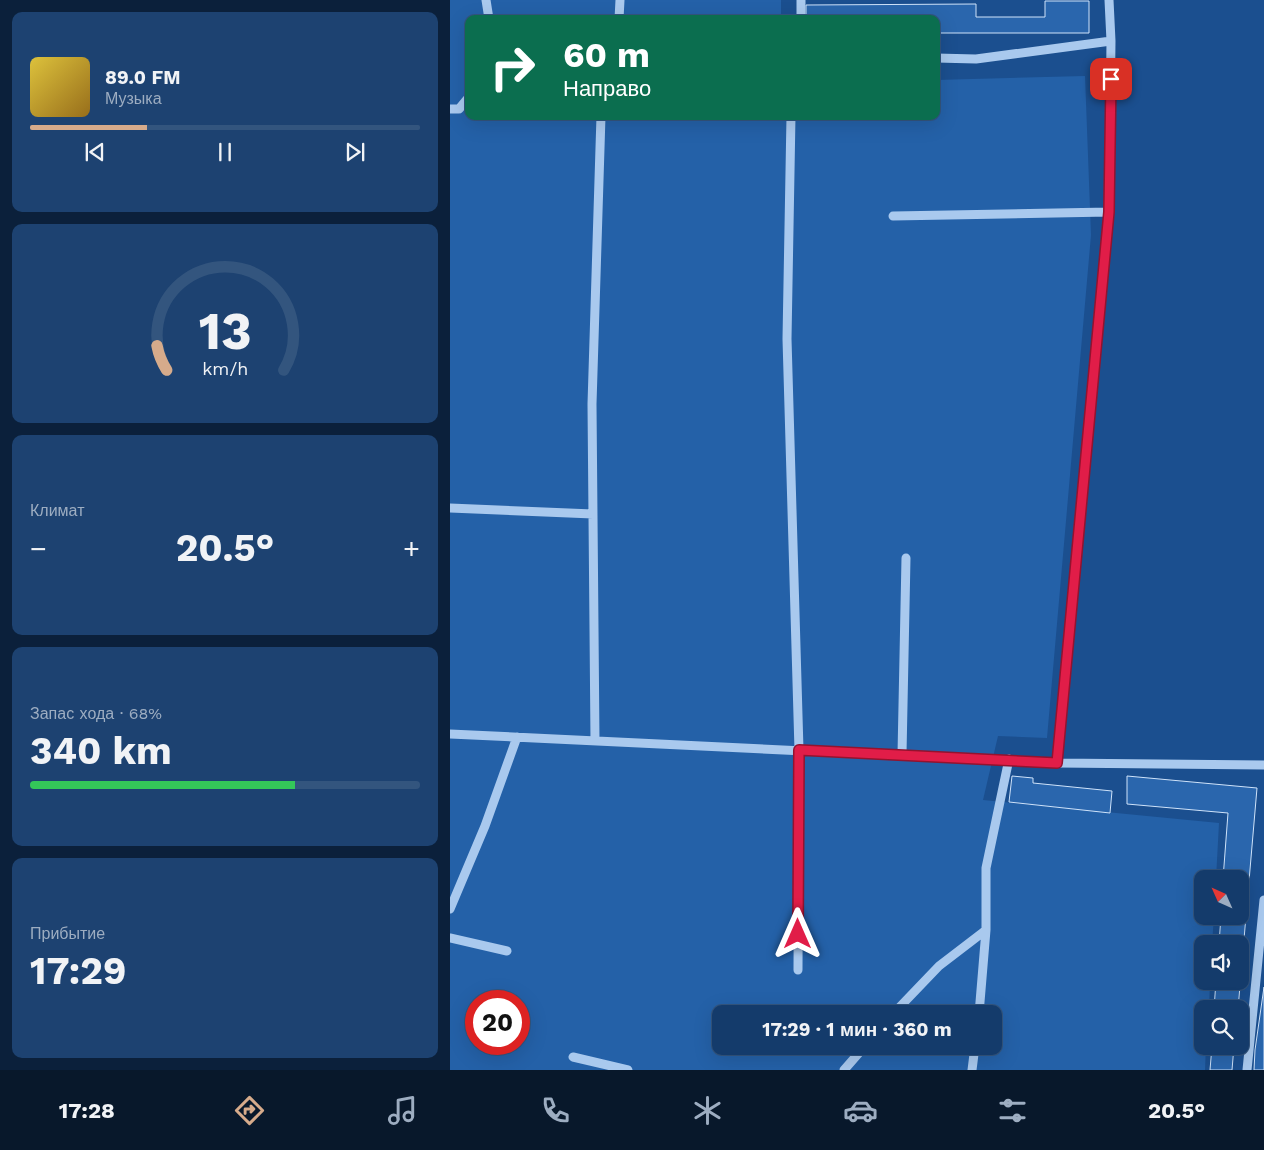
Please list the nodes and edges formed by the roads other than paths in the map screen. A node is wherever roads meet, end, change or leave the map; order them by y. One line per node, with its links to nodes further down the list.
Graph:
1 (486, 0): 5 (street)
2 (620, 0): 6 (street)
3 (801, 0): 7 (street)
4 (1109, 0): 8 (street)
5 (488, 15)
6 (618, 15)
7 (801, 15)
8 (1111, 41): 9 (street); 14 (street)
9 (940, 58)
10 (465, 102): 11 (street)
11 (450, 109)
12 (601, 120): 17 (street)
13 (791, 120): 22 (street)
14 (1109, 212): 15 (street); 25 (street)
15 (893, 216)
16 (450, 508): 17 (street)
17 (593, 514): 21 (street)
18 (906, 558): 23 (street)
19 (450, 734): 20 (street)
20 (517, 737): 21 (street); 28 (street)
21 (595, 741): 22 (street)
22 (799, 750): 23 (street); 32 (street)
23 (902, 754): 24 (street)
24 (1009, 759): 25 (street); 29 (street)
25 (1057, 763): 26 (street)
26 (1264, 766)
27 (1264, 900): 41 (street)
28 (450, 909)
29 (986, 930): 33 (street); 34 (street)
30 (450, 938): 31 (street)
31 (507, 951)
32 (798, 970)
33 (902, 1005)
34 (980, 1005)
35 (857, 1055): 39 (street)
36 (974, 1055): 40 (street)
37 (574, 1057): 38 (street)
38 (628, 1070)
39 (844, 1070)
40 (972, 1070)
41 (1247, 1070)

